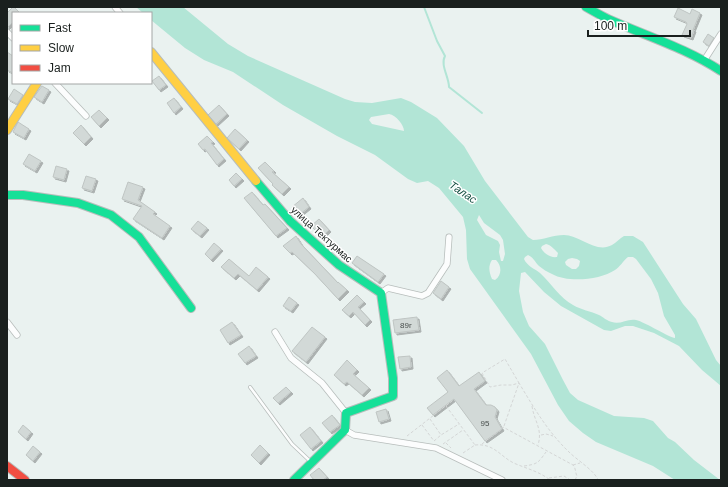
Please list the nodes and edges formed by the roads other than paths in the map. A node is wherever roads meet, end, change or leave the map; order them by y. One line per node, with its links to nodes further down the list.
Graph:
1 (586, 7): 4 (street)
2 (721, 34): 4 (street)
3 (152, 53): 12 (street, улица Тектурмас)
4 (705, 59): 5 (street)
5 (721, 71)
6 (36, 84): 9 (street)
7 (56, 84): 8 (street)
8 (86, 116)
9 (7, 130)
10 (7, 195): 13 (street)
11 (449, 237): 12 (street)
12 (381, 293): 18 (street)
13 (191, 308)
14 (7, 322): 16 (street)
15 (275, 332): 18 (street)
16 (17, 335)
17 (250, 387): 20 (lane)
18 (346, 413): 19 (street)
19 (346, 430): 20 (street); 24 (street)
20 (312, 463): 22 (street)
21 (7, 466): 23 (street)
22 (297, 479)
23 (25, 480)
24 (502, 480)

